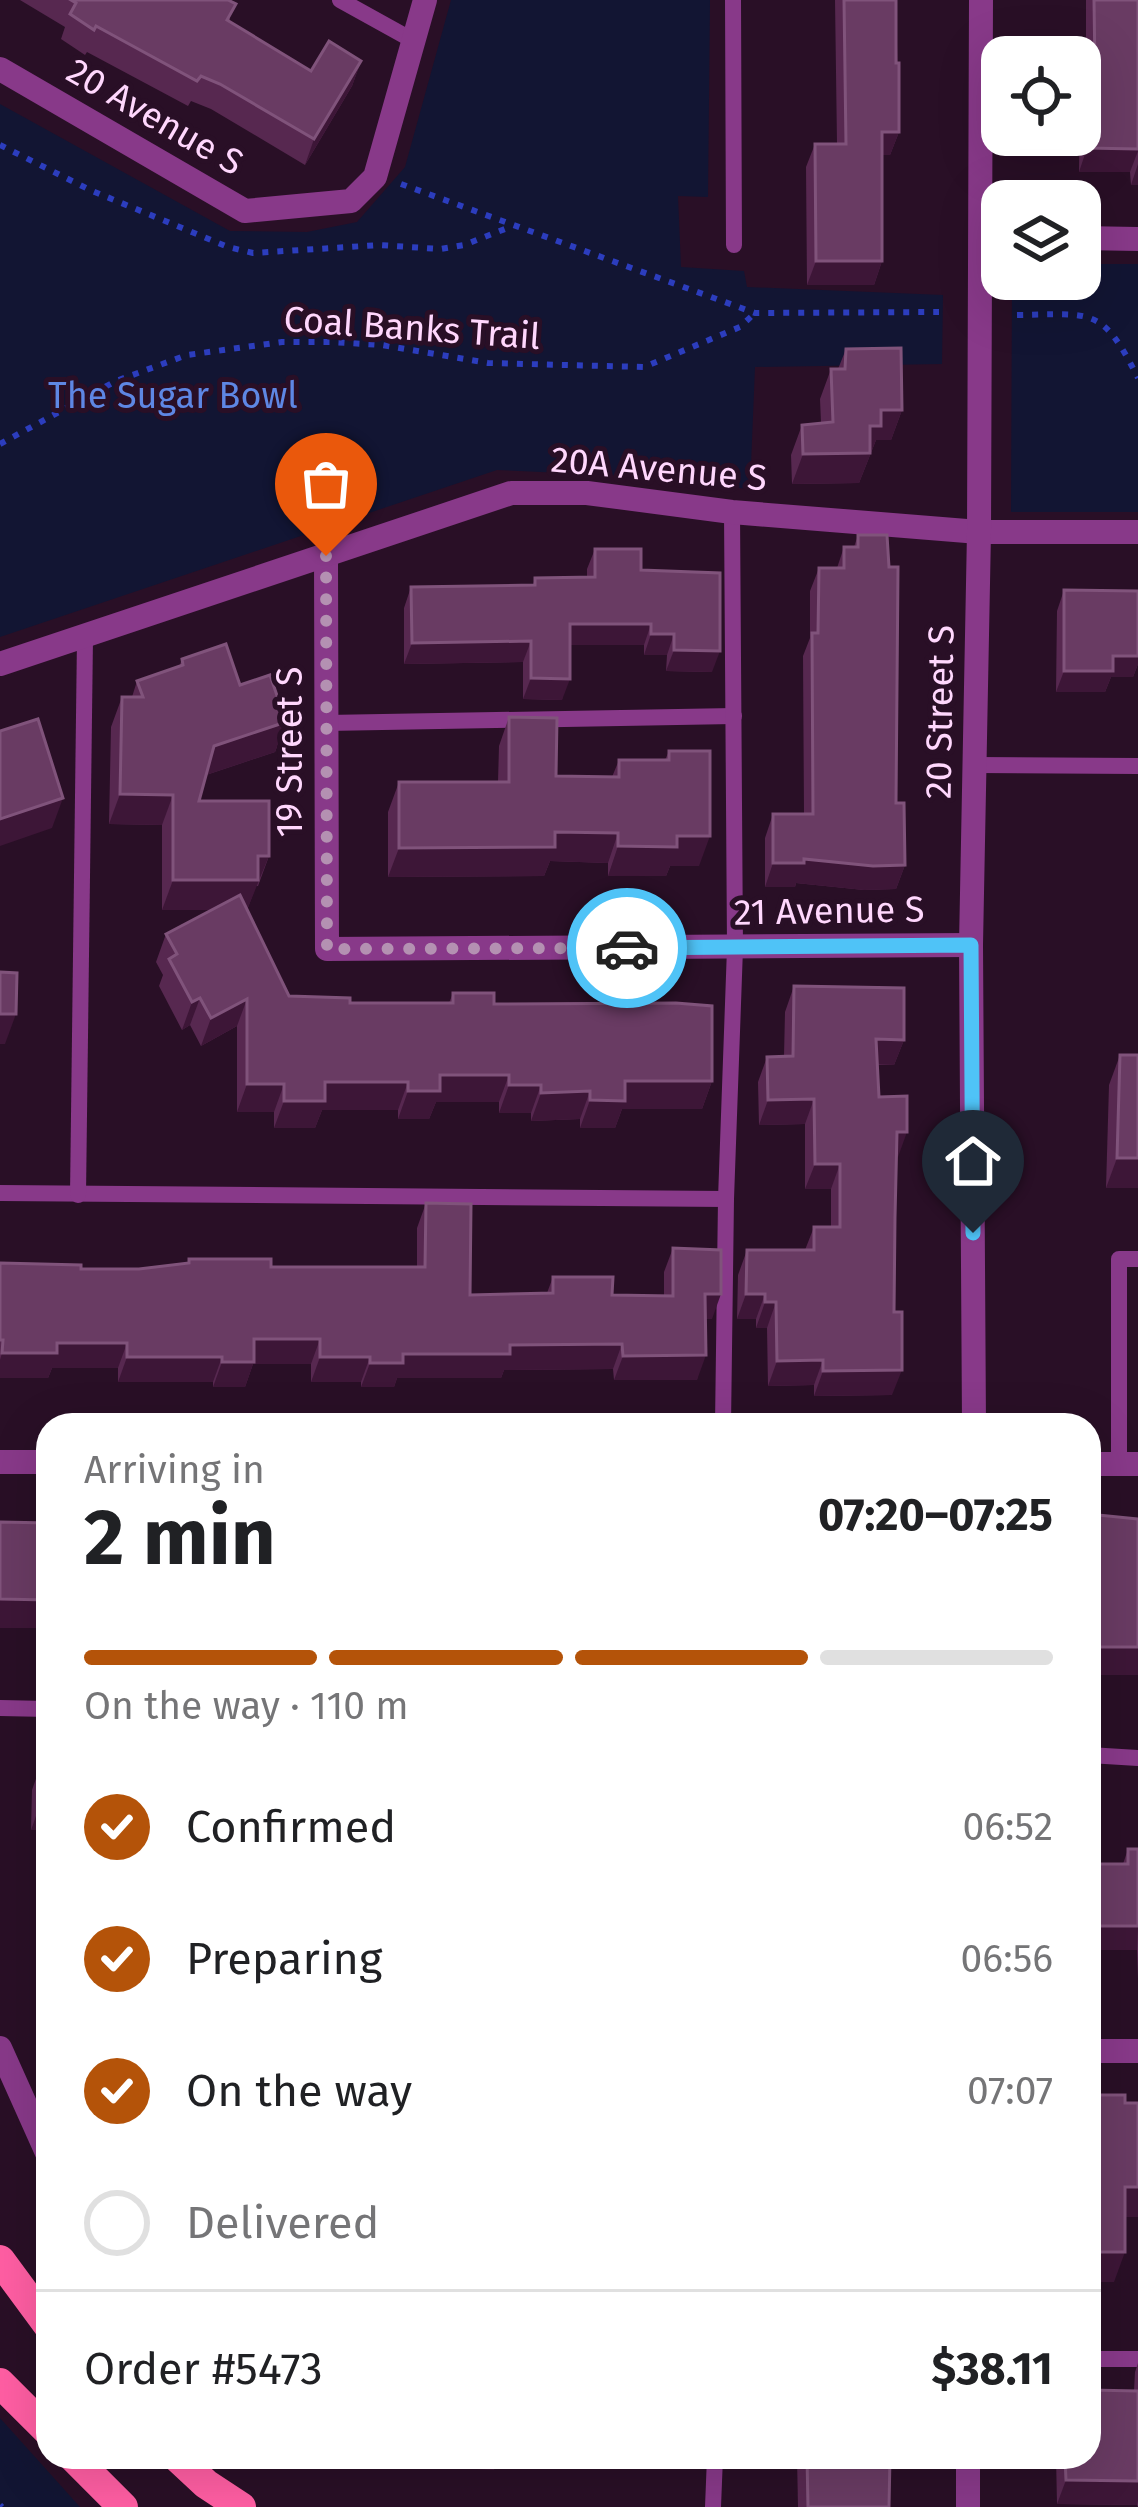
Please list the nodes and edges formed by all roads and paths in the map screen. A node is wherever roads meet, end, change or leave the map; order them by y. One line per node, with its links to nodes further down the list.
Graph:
1 (340, 0): 5 (lane)
2 (425, 0): 5 (street)
3 (733, 0): 13 (lane)
4 (981, 0): 9 (street, 20 Street S)
5 (414, 40): 8 (street)
6 (0, 69): 8 (street, 20 Avenue S)
7 (0, 146): 10 (path)
8 (375, 177): 10 (path)
9 (988, 180)
10 (511, 227): 15 (path)
11 (1101, 238): 12 (street)
12 (1138, 239)
13 (734, 245)
14 (988, 300): 21 (street, 20 Street S)
15 (755, 313): 16 (path); 19 (path, Coal Banks Trail)
16 (939, 313)
17 (1017, 315): 18 (path)
18 (1138, 378)
19 (0, 444)
20 (732, 512): 21 (street, 20A Avenue S); 23 (street, 20A Avenue S); 26 (lane)
21 (980, 532): 22 (street); 28 (street, 20 Street S)
22 (1138, 532)
23 (326, 556): 24 (street, 20A Avenue S); 27 (street, 19 Street S)
24 (85, 637): 25 (street, 20A Avenue S); 34 (lane)
25 (0, 664)
26 (734, 716): 27 (lane); 31 (lane)
27 (326, 724): 32 (street, 19 Street S)
28 (975, 765): 29 (lane); 30 (street, 20 Street S)
29 (1138, 766)
30 (971, 945): 31 (street, 21 Avenue S); 38 (street, 20 Street S)
31 (735, 948): 32 (street, 21 Avenue S); 35 (lane)
32 (327, 949)
33 (0, 1193): 34 (lane)
34 (78, 1195): 35 (lane)
35 (726, 1199): 37 (lane)
36 (1138, 1259): 41 (lane)
37 (723, 1413)
38 (974, 1413)
39 (0, 1462): 40 (street)
40 (36, 1462)
41 (1128, 1464)
42 (0, 1708): 43 (lane)
43 (36, 1709)
44 (1101, 1756): 45 (lane)
45 (1138, 1758)
46 (0, 2048): 49 (street)
47 (1101, 2050): 48 (street)
48 (1138, 2051)
49 (36, 2128)
50 (0, 2260): 51 (main road)
51 (36, 2309)
52 (1138, 2359): 53 (lane)
53 (1101, 2360)
54 (0, 2383): 55 (main road)
55 (36, 2420)
56 (85, 2469): 60 (main road)
57 (190, 2469): 61 (main road)
58 (715, 2469): 62 (lane)
59 (968, 2469): 63 (street)
60 (123, 2507)
61 (241, 2507)
62 (713, 2507)
63 (968, 2507)

